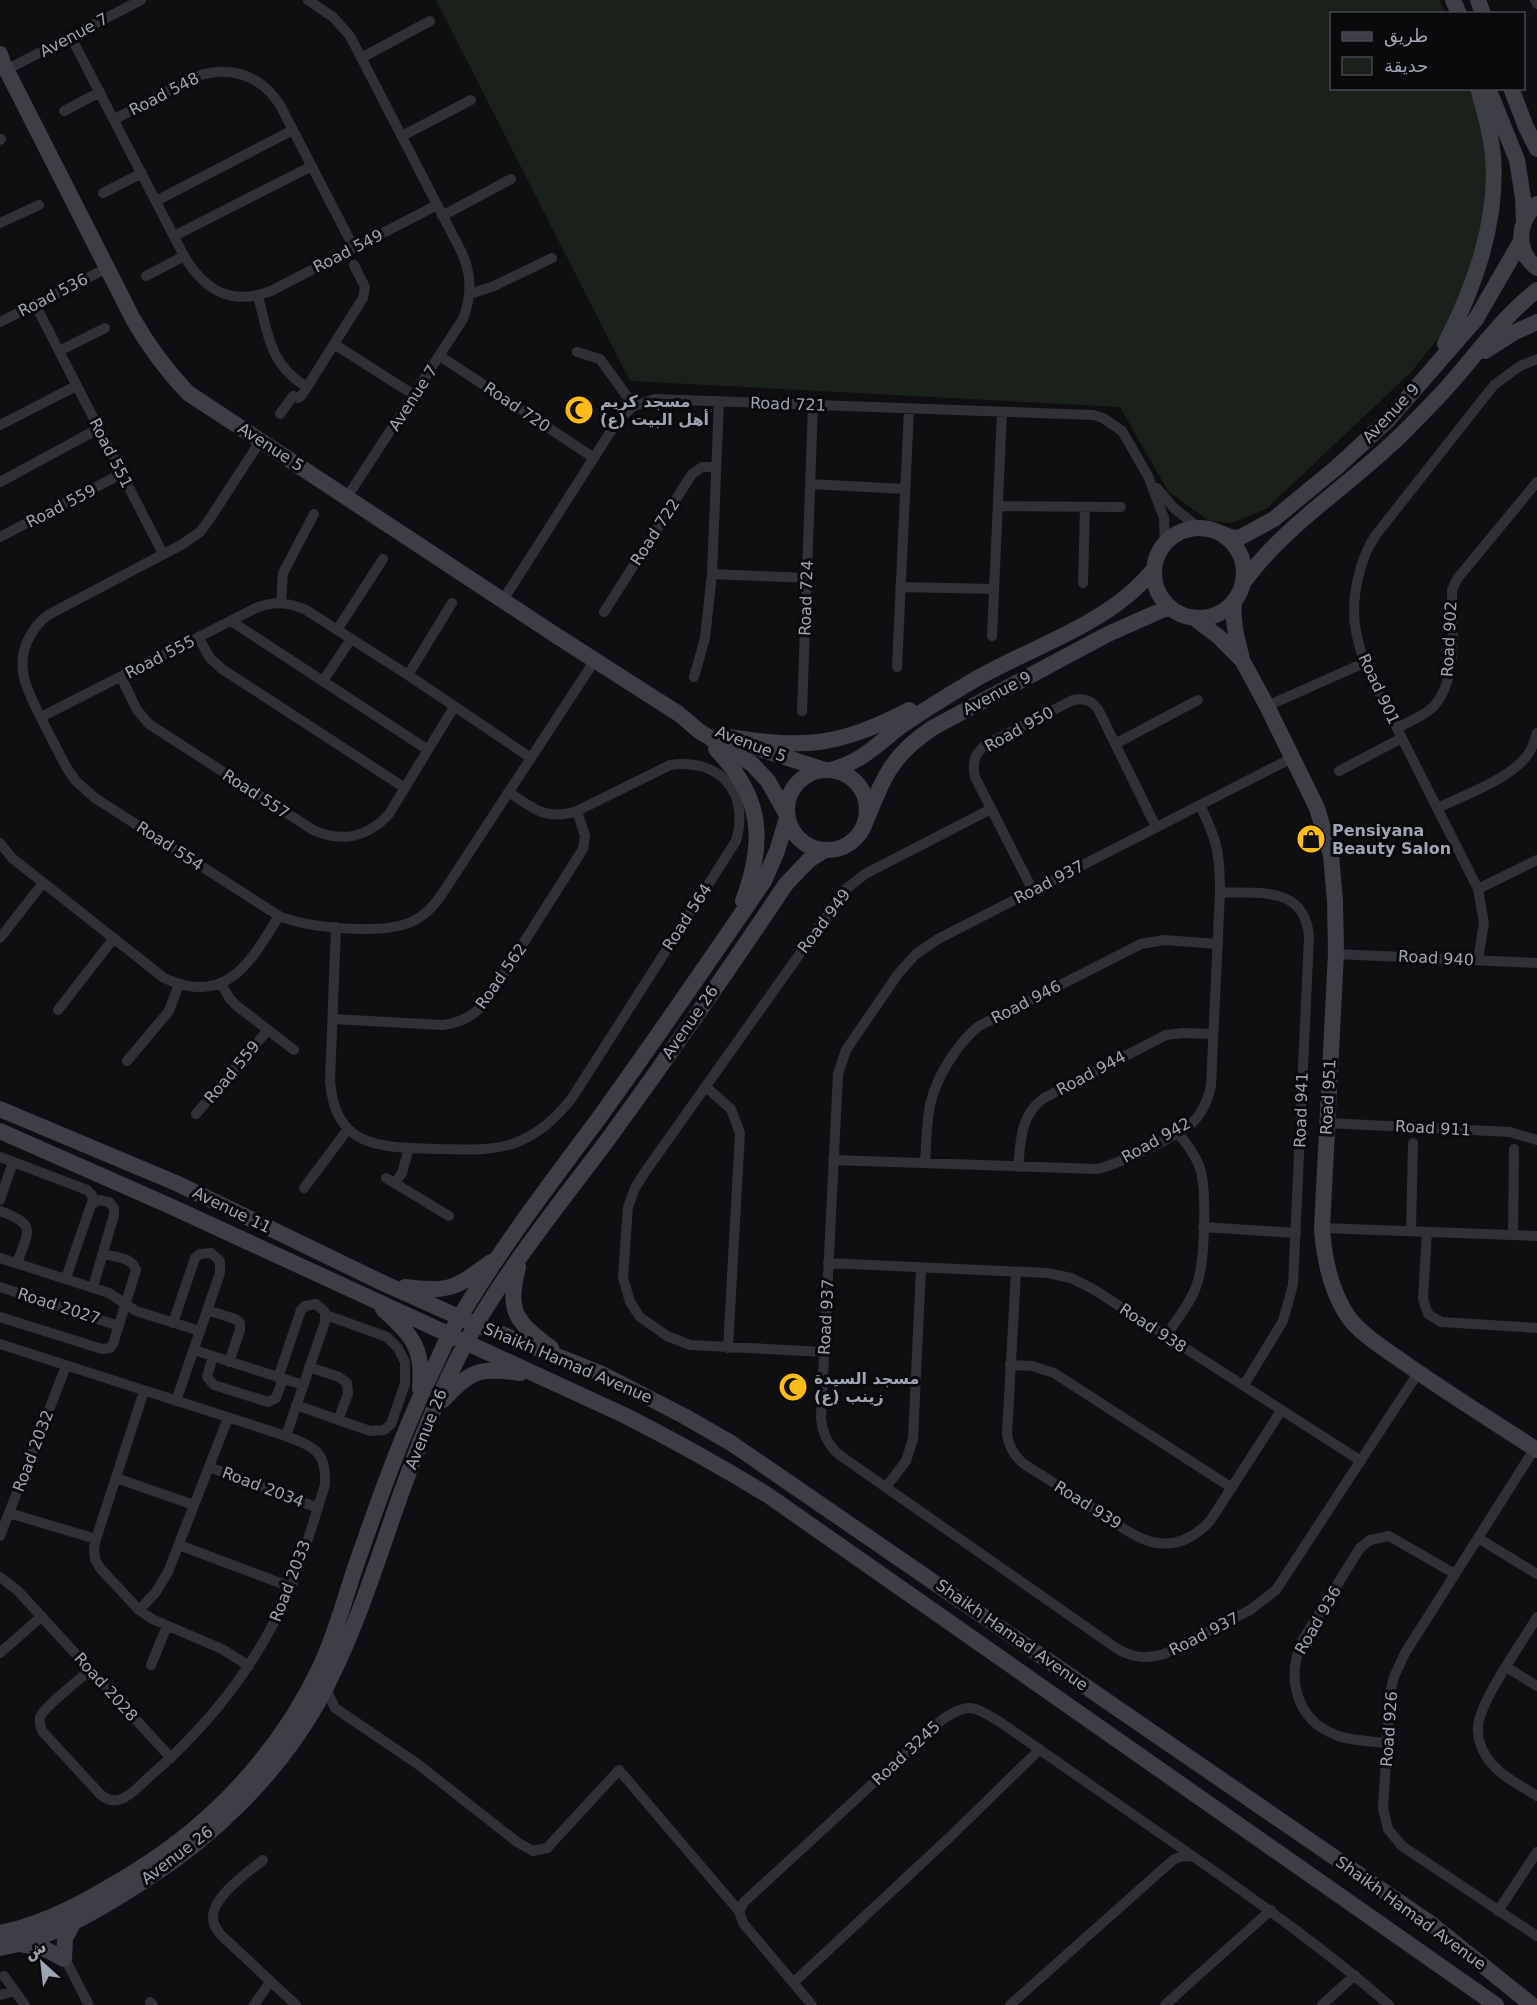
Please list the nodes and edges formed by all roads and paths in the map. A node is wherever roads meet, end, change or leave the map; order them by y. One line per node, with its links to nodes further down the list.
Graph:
1 (141, 0): 3 (street, Avenue 7)
2 (311, 1): 7 (street, Avenue 7)
3 (120, 5): 5 (street, Avenue 7)
4 (430, 21): 7 (street)
5 (71, 36): 8 (street, Avenue 7); 13 (street, Road 549)
6 (0, 54): 8 (main road, Avenue 5)
7 (362, 58): 19 (street, Avenue 7)
8 (6, 70): 38 (main road, Avenue 5)
9 (1479, 90): 54 (main road)
10 (1489, 90): 30 (main road)
11 (1512, 90): 20 (main road)
12 (1521, 90): 17 (main road)
13 (100, 92): 15 (street); 16 (street, Road 549)
14 (471, 100): 19 (street)
15 (64, 111)
16 (115, 119): 18 (street, Road 548); 22 (street, Road 549)
17 (1537, 124)
18 (293, 130): 21 (street, Road 548); 25 (street)
19 (402, 136): 28 (street, Avenue 7)
20 (1537, 149)
21 (312, 166): 32 (street); 34 (street, Road 548)
22 (142, 173): 24 (street); 25 (street, Road 549)
23 (511, 179): 29 (street)
24 (103, 193)
25 (156, 201): 32 (street, Road 549)
26 (1537, 204): 30 (main road)
27 (39, 205): 31 (street)
28 (437, 205): 29 (street, Avenue 7); 34 (street, Road 549)
29 (442, 216): 42 (street, Avenue 7)
30 (1524, 222): 33 (main road)
31 (0, 224)
32 (174, 236): 35 (street, Road 549)
33 (1521, 241): 39 (main road); 54 (main road, Avenue 9)
34 (354, 248): 43 (street, Road 549)
35 (184, 256): 40 (street); 43 (street, Road 549)
36 (552, 258): 42 (street)
37 (354, 265): 48 (street, Road 549)
38 (107, 267): 44 (street, Road 536); 66 (main road, Avenue 5)
39 (1537, 268)
40 (146, 276)
41 (1537, 290): 53 (main road, Avenue 9)
42 (470, 294): 51 (street, Avenue 7)
43 (258, 296): 56 (street)
44 (35, 304): 45 (street, Road 536); 49 (street, Road 551)
45 (0, 322)
46 (1537, 322): 53 (main road)
47 (105, 328): 49 (street)
48 (334, 344): 56 (street, Road 549); 57 (street)
49 (59, 351): 55 (street, Road 551)
50 (577, 352): 59 (street)
51 (440, 356): 57 (street, Avenue 7); 67 (street, Road 720)
52 (1537, 359): 107 (street, Road 901)
53 (1466, 364): 90 (main road, Avenue 9)
54 (1433, 367): 81 (main road, Avenue 9)
55 (76, 386): 64 (street); 65 (street, Road 551)
56 (307, 387): 63 (street, Road 549)
57 (414, 395): 75 (street, Avenue 7)
58 (719, 401): 59 (street, Road 721); 60 (street, Road 721); 68 (street)
59 (634, 405): 67 (street)
60 (813, 405): 61 (street, Road 721); 73 (street, Road 724)
61 (909, 409): 62 (street, Road 721); 74 (street)
62 (1002, 412): 70 (street, Road 721); 76 (street)
63 (280, 414)
64 (0, 426)
65 (98, 429): 69 (street, Road 551); 71 (street)
66 (261, 441): 75 (main road, Avenue 5); 84 (street, Road 554)
67 (594, 458): 93 (street)
68 (716, 467): 87 (street); 98 (street, Road 722)
69 (122, 474): 82 (street, Road 559); 84 (street, Road 551)
70 (1148, 476): 80 (street, Road 721); 83 (street, Road 721)
71 (0, 482)
72 (1537, 482): 121 (street, Road 902)
73 (810, 484): 74 (street); 88 (street, Road 724)
74 (905, 489): 91 (street)
75 (348, 497): 93 (main road, Avenue 5)
76 (998, 506): 77 (street); 92 (street)
77 (1085, 507): 78 (street); 89 (street)
78 (1121, 507)
79 (314, 514): 95 (street)
80 (1199, 528): 81 (main road); 83 (main road)
81 (1220, 533): 90 (main road)
82 (0, 537)
83 (1165, 544): 86 (main road)
84 (163, 554): 119 (street, Road 554)
85 (383, 559): 101 (street)
86 (1154, 569): 97 (main road); 113 (main road, Avenue 9)
87 (712, 574): 88 (street); 111 (street)
88 (807, 578): 117 (street, Road 724)
89 (1083, 583)
90 (1243, 583): 94 (main road)
91 (900, 587): 92 (street); 108 (street)
92 (994, 589): 102 (street)
93 (503, 600): 105 (main road, Avenue 5)
94 (1234, 601): 99 (main road); 106 (main road, Road 951)
95 (280, 603): 100 (street, Road 555); 101 (street)
96 (452, 603): 109 (street)
97 (1169, 607): 99 (main road); 137 (main road, Avenue 9)
98 (604, 612)
99 (1194, 618): 106 (main road, Road 951)
100 (231, 621): 103 (street, Road 555); 112 (street)
101 (337, 630): 104 (street)
102 (992, 636)
103 (198, 638): 110 (street, Road 555); 130 (street)
104 (351, 639): 109 (street); 112 (street)
105 (595, 660): 118 (main road, Avenue 5); 126 (street, Road 554)
106 (1242, 660): 115 (main road, Road 951)
107 (1364, 663): 115 (street); 121 (street, Road 901)
108 (897, 667)
109 (408, 675): 116 (street)
110 (121, 677): 119 (street, Road 555); 130 (street, Road 557)
111 (694, 678)
112 (323, 681): 125 (street)
113 (970, 682): 123 (main road); 128 (main road, Avenue 9)
114 (1198, 700): 124 (street)
115 (1267, 706): 127 (main road, Road 951)
116 (454, 707): 125 (street, Road 557); 126 (street)
117 (802, 711)
118 (679, 714): 120 (main road, Avenue 5); 123 (main road, Avenue 5)
119 (41, 717): 146 (street, Road 554)
120 (699, 731): 136 (main road, Avenue 5); 147 (main road)
121 (1400, 733): 129 (street, Road 902); 133 (street, Road 901)
122 (1537, 733): 133 (street)
123 (729, 737): 128 (main road, Avenue 5)
124 (1115, 744): 134 (street, Road 950); 138 (street, Road 950)
125 (428, 750): 130 (street, Road 557)
126 (531, 758): 131 (street, Road 554)
127 (1292, 758): 132 (street, Road 937); 152 (main road, Road 951)
128 (828, 770): 136 (main road); 137 (main road)
129 (1339, 771)
130 (405, 788)
131 (509, 792): 135 (street, Road 564); 148 (street, Road 554)
132 (1200, 805): 138 (street, Road 937); 145 (street, Road 942)
133 (1437, 808): 143 (street, Road 901)
134 (991, 809): 144 (street, Road 950); 163 (street, Road 949)
135 (577, 812): 158 (street, Road 562); 172 (street, Road 564)
136 (787, 816): 140 (main road); 147 (main road, Avenue 26)
137 (865, 823): 140 (main road)
138 (1156, 827): 144 (street, Road 937)
139 (0, 843): 142 (street)
140 (825, 850): 193 (main road, Avenue 26)
141 (1537, 860): 143 (street)
142 (43, 883): 149 (street); 150 (street)
143 (1478, 888): 153 (street, Road 901)
144 (1033, 891): 175 (street, Road 937)
145 (1220, 892): 151 (street, Road 942); 188 (street, Road 941)
146 (279, 916): 148 (street, Road 554); 156 (street)
147 (735, 924): 191 (main road, Avenue 26)
148 (336, 927): 158 (street)
149 (0, 938)
150 (114, 938): 155 (street); 157 (street)
151 (1218, 944): 160 (street, Road 942); 177 (street, Road 946)
152 (1336, 954): 153 (street, Road 940); 166 (main road, Road 951)
153 (1478, 960): 154 (street, Road 940)
154 (1537, 963)
155 (179, 984): 156 (street); 162 (street)
156 (221, 984): 159 (street, Road 559)
157 (58, 1010)
158 (333, 1019): 167 (street)
159 (268, 1030): 161 (street, Road 559); 165 (street, Road 559)
160 (1213, 1034): 169 (street, Road 942); 178 (street, Road 944)
161 (294, 1050)
162 (127, 1061)
163 (706, 1087): 218 (street); 218 (street, Road 949)
164 (0, 1109): 200 (main road, Avenue 11)
165 (196, 1114)
166 (1327, 1123): 170 (street, Road 911); 185 (main road, Road 951)
167 (348, 1129): 172 (street, Road 564); 179 (street)
168 (0, 1131): 203 (main road, Avenue 11)
169 (1177, 1132): 178 (street, Road 942); 184 (street)
170 (1537, 1140)
171 (1413, 1143): 186 (street)
172 (409, 1148): 183 (street)
173 (1514, 1149): 189 (street)
174 (0, 1157): 176 (street)
175 (833, 1160): 177 (street, Road 942); 196 (street, Road 937)
176 (13, 1162): 180 (street); 181 (street)
177 (925, 1163): 178 (street, Road 942)
178 (1018, 1167)
179 (304, 1188)
180 (0, 1200)
181 (93, 1203): 192 (street, Road 2027); 199 (street, Road 2027)
182 (0, 1211): 195 (street, Road 2027)
183 (449, 1216)
184 (1203, 1227): 188 (street); 215 (street)
185 (1322, 1228): 186 (street); 227 (main road, Road 951)
186 (1411, 1232): 187 (street)
187 (1427, 1232): 189 (street); 212 (street)
188 (1296, 1233): 231 (street, Road 941)
189 (1513, 1235): 190 (street)
190 (1537, 1236)
191 (503, 1252): 200 (main road); 208 (main road, Avenue 26)
192 (104, 1254): 202 (street, Road 2027); 204 (street)
193 (521, 1256): 210 (main road, Avenue 26); 222 (main road)
194 (0, 1258): 195 (street)
195 (17, 1263): 199 (street)
196 (828, 1263): 197 (street, Road 938); 220 (street, Road 937)
197 (921, 1268): 198 (street, Road 938); 244 (street)
198 (1016, 1272): 215 (street, Road 938); 224 (street, Road 939)
199 (66, 1278): 202 (street)
200 (385, 1284): 208 (main road, Avenue 11)
201 (0, 1287): 211 (street, Road 2027)
202 (93, 1287): 204 (street)
203 (371, 1298): 214 (main road, Avenue 11); 235 (main road)
204 (125, 1305): 209 (street); 211 (street)
205 (207, 1310): 209 (street); 213 (street); 223 (street)
206 (326, 1315): 226 (street); 229 (street); 238 (street)
207 (0, 1317): 211 (street)
208 (460, 1318): 210 (main road, Shaikh Hamad Avenue); 214 (main road, Avenue 26)
209 (173, 1323): 213 (street)
210 (476, 1324): 216 (main road, Avenue 26); 222 (main road, Shaikh Hamad Avenue)
211 (119, 1326)
212 (1537, 1328)
213 (200, 1331): 219 (street)
214 (450, 1335): 216 (main road, Shaikh Hamad Avenue); 235 (main road, Avenue 26)
215 (1166, 1336): 231 (street, Road 938)
216 (466, 1343): 228 (main road, Shaikh Hamad Avenue); 235 (main road, Avenue 26)
217 (0, 1344): 225 (street, Road 2033)
218 (728, 1348): 220 (street, Road 949)
219 (194, 1350): 221 (street); 233 (street)
220 (824, 1352): 244 (street, Road 937)
221 (213, 1356): 223 (street); 229 (street)
222 (568, 1361): 303 (main road, Shaikh Hamad Avenue)
223 (229, 1362): 229 (street)
224 (1010, 1365): 245 (street); 245 (street, Road 939)
225 (66, 1366): 232 (street, Road 2033); 248 (street, Road 2032)
226 (309, 1367): 230 (street); 238 (street)
227 (1418, 1373): 240 (main road, Road 951); 241 (street, Road 937)
228 (540, 1377): 235 (main road); 302 (main road, Shaikh Hamad Avenue)
229 (281, 1378): 230 (street)
230 (303, 1385): 234 (street)
231 (1244, 1385): 236 (street, Road 938)
232 (144, 1391): 233 (street, Road 2033); 243 (street)
233 (176, 1401): 237 (street, Road 2033)
234 (296, 1405): 238 (street); 239 (street)
235 (425, 1406): 267 (main road, Avenue 26); 281 (main road, Avenue 26)
236 (1281, 1411): 241 (street, Road 938); 245 (street, Road 939)
237 (228, 1418): 239 (street, Road 2033); 242 (street, Road 2034)
238 (338, 1420)
239 (286, 1436): 247 (street, Road 2033)
240 (1536, 1449): 250 (street, Road 926)
241 (1361, 1461): 244 (street, Road 937)
242 (209, 1467): 246 (street, Road 2034); 247 (street, Road 2034)
243 (116, 1479): 246 (street); 251 (street)
244 (886, 1487)
245 (1232, 1488)
246 (195, 1505): 252 (street, Road 2034)
247 (318, 1508): 256 (street, Road 2033)
248 (9, 1513): 249 (street, Road 2032); 251 (street)
249 (0, 1536)
250 (1478, 1538): 253 (street, Road 926); 254 (street)
251 (96, 1539): 257 (street)
252 (179, 1545): 256 (street); 257 (street, Road 2034)
253 (1455, 1574): 270 (street, Road 926); 270 (street, Road 936)
254 (1537, 1574)
255 (0, 1577): 258 (street, Road 2028)
256 (291, 1587): 263 (street, Road 2033)
257 (139, 1610): 260 (street)
258 (42, 1616): 261 (street); 265 (street, Road 2028)
259 (1537, 1617): 264 (street)
260 (167, 1626): 262 (street); 263 (street)
261 (0, 1653)
262 (151, 1665)
263 (249, 1666): 272 (street, Road 2033)
264 (1506, 1667): 266 (street); 273 (street)
265 (90, 1671): 272 (street, Road 2028); 272 (street, Road 2033)
266 (1537, 1686)
267 (326, 1689): 268 (main road, Avenue 26); 269 (street)
268 (315, 1707): 269 (street); 280 (main road, Avenue 26)
269 (335, 1708): 278 (street)
270 (1387, 1743): 279 (street, Road 926)
271 (1040, 1749): 275 (street, Road 3245); 278 (street, Road 3245); 290 (street)
272 (171, 1758)
273 (1537, 1796)
274 (1537, 1852): 279 (street)
275 (1194, 1857): 277 (street, Road 3245); 298 (street)
276 (263, 1860): 289 (street)
277 (1271, 1910): 287 (street, Road 3245); 299 (street)
278 (739, 1911): 290 (street)
279 (1498, 1911): 283 (street, Road 926)
280 (75, 1920): 281 (main road, Avenue 26); 286 (main road)
281 (47, 1926): 282 (main road, Avenue 26); 284 (main road, Avenue 26); 286 (street)
282 (0, 1933)
283 (1537, 1936)
284 (20, 1944): 285 (main road, Avenue 26); 286 (main road)
285 (0, 1948)
286 (64, 1959): 294 (street)
287 (1355, 1975): 300 (street); 301 (street, Road 3245)
288 (4, 1976): 291 (street)
289 (270, 1982): 295 (street); 296 (street)
290 (794, 1982): 297 (street)
291 (15, 1990): 292 (street); 293 (street)
292 (0, 1995)
293 (25, 2005)
294 (89, 2005)
295 (254, 2005)
296 (296, 2005)
297 (812, 2005)
298 (1010, 2005)
299 (1165, 2005)
300 (1322, 2005)
301 (1389, 2005)
302 (1496, 2005)
303 (1532, 2005)

